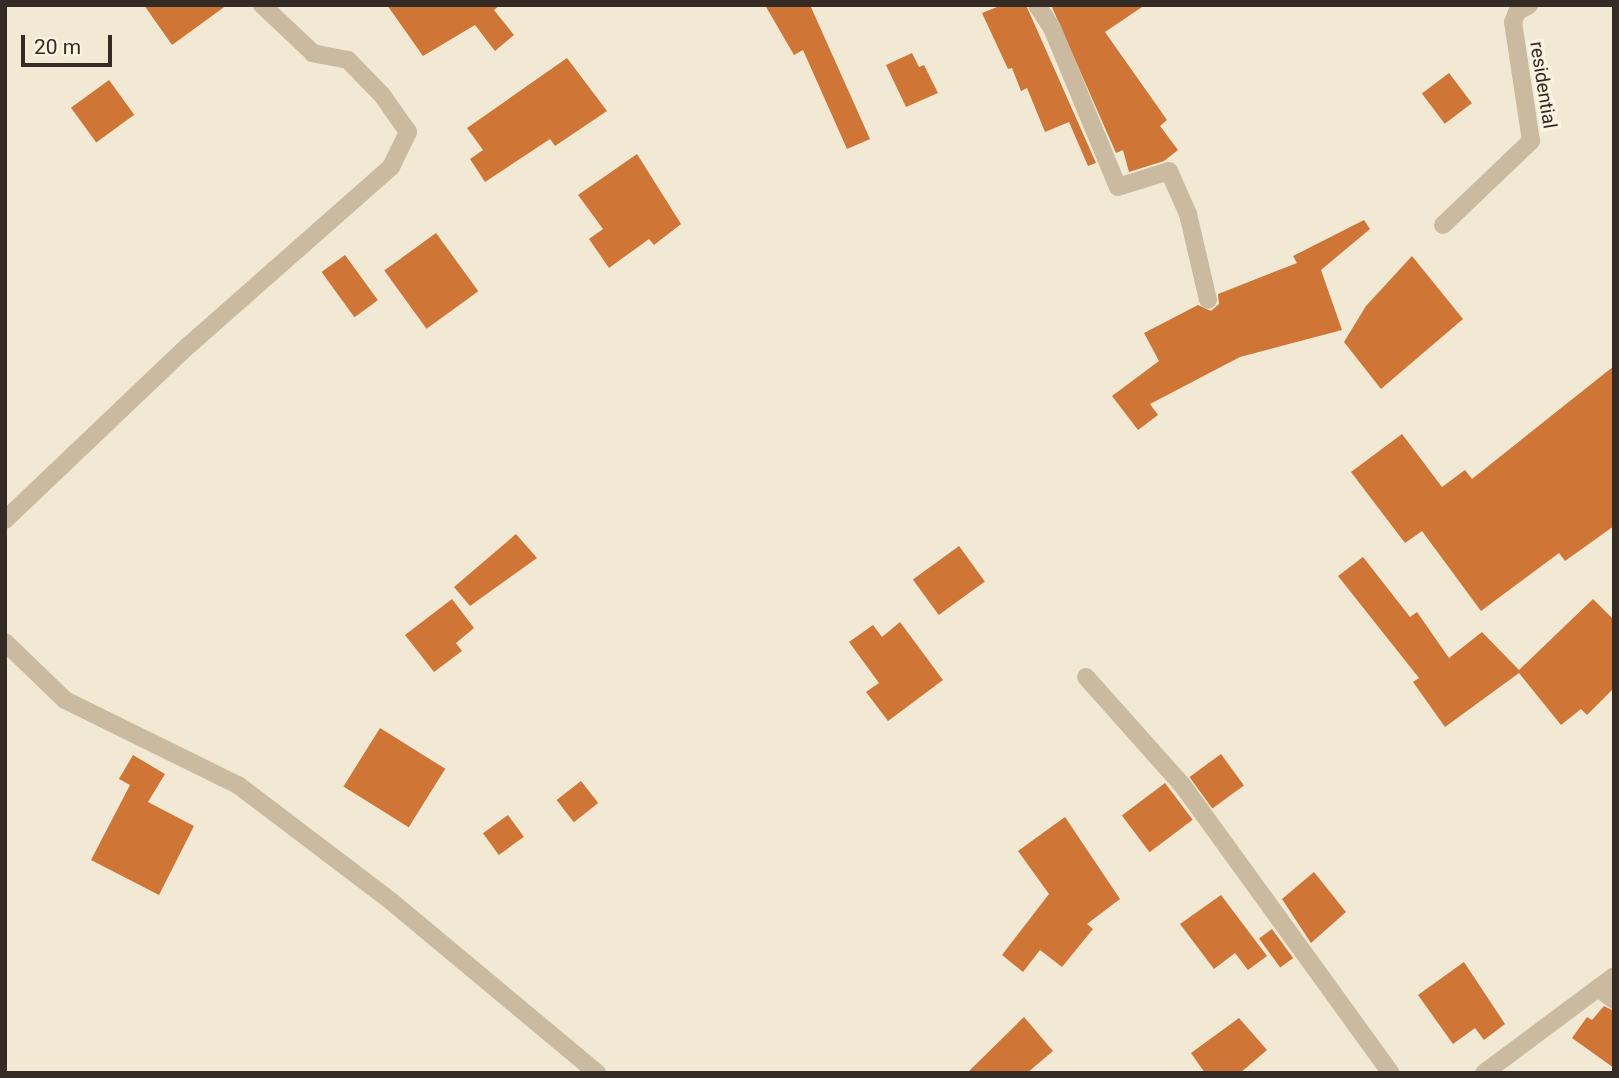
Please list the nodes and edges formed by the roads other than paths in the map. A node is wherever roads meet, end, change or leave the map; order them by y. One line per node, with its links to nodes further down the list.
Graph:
1 (262, 5): 6 (street)
2 (1037, 5): 5 (street)
3 (1529, 5): 4 (street, residential)
4 (1443, 225)
5 (1208, 300)
6 (5, 520)
7 (5, 642): 12 (street)
8 (1086, 677): 13 (street)
9 (1614, 976): 10 (street)
10 (1598, 988): 11 (street); 14 (street)
11 (1614, 1000)
12 (597, 1073)
13 (1391, 1073)
14 (1484, 1073)

